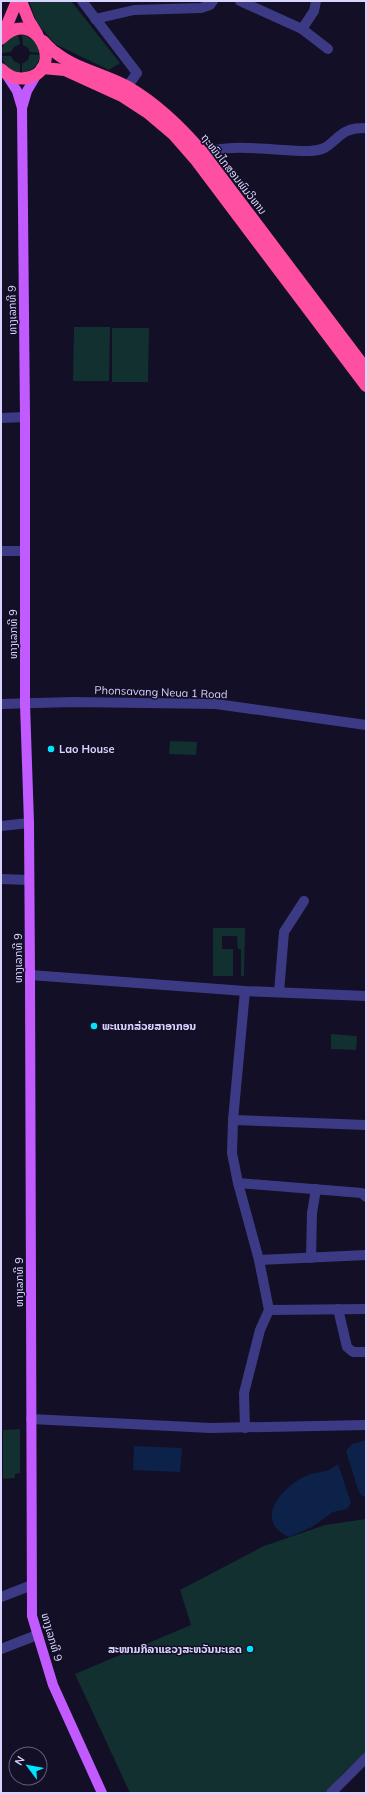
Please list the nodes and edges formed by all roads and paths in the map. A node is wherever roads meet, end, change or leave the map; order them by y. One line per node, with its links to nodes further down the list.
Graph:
1 (17, 1): 10 (highway)
2 (21, 1): 9 (highway)
3 (82, 1): 7 (street)
4 (213, 1): 7 (street)
5 (240, 1): 8 (street)
6 (316, 1): 8 (street)
7 (95, 19): 14 (street)
8 (302, 29): 11 (street)
9 (40, 37): 10 (highway); 12 (highway); 14 (highway, ຖະໜົນໄກສອນພົມວິຫານ)
10 (1, 38)
11 (328, 49)
12 (39, 71): 13 (highway, ຖະໜົນໄກສອນພົມວິຫານ); 15 (main road, ທາງເລກທີ 9); 17 (highway, ຖະໜົນໄກສອນພົມວິຫານ)
13 (4, 72): 15 (main road, ທາງເລກທີ 9)
14 (127, 87): 17 (highway, ຖະໜົນໄກສອນພົມວິຫານ)
15 (22, 108): 20 (main road, ທາງເລກທີ 9)
16 (366, 128): 17 (street)
17 (199, 156): 18 (highway, ຖະໜົນໄກສອນພົມວິຫານ); 19 (highway, ຖະໜົນໄກສອນພົມວິຫານ)
18 (366, 369)
19 (366, 386)
20 (25, 417): 21 (street); 23 (main road, ທາງເລກທີ 9)
21 (1, 418)
22 (1, 551): 23 (street)
23 (24, 551): 25 (main road, ທາງເລກທີ 9)
24 (1, 704): 25 (street, Phonsavang Neua 1 Road)
25 (25, 704): 26 (street, Phonsavang Neua 1 Road); 27 (main road, ທາງເລກທີ 9)
26 (366, 725)
27 (29, 822): 28 (street); 30 (main road, ທາງເລກທີ 9)
28 (1, 826)
29 (1, 879): 30 (street)
30 (29, 880): 32 (main road, ທາງເລກທີ 9)
31 (304, 901): 34 (street)
32 (30, 975): 33 (street); 48 (main road, ທາງເລກທີ 9)
33 (245, 991): 34 (street); 36 (street)
34 (279, 992): 35 (street)
35 (366, 996)
36 (233, 1120): 37 (street); 38 (street)
37 (366, 1125)
38 (238, 1183): 39 (street); 43 (street)
39 (316, 1189): 40 (street); 42 (street)
40 (366, 1197)
41 (366, 1255): 42 (street)
42 (311, 1258): 43 (street)
43 (259, 1260): 46 (street)
44 (338, 1309): 45 (street); 46 (street); 47 (street)
45 (366, 1309)
46 (269, 1310): 50 (street)
47 (366, 1352)
48 (31, 1419): 50 (street); 51 (main road, ທາງເລກທີ 9)
49 (366, 1425): 50 (street)
50 (245, 1428)
51 (32, 1585): 52 (street); 53 (main road, ທາງເລກທີ 9)
52 (1, 1597)
53 (37, 1635): 54 (street); 56 (main road, ທາງເລກທີ 9)
54 (1, 1649)
55 (366, 1758): 57 (street)
56 (102, 1793)
57 (331, 1793)

